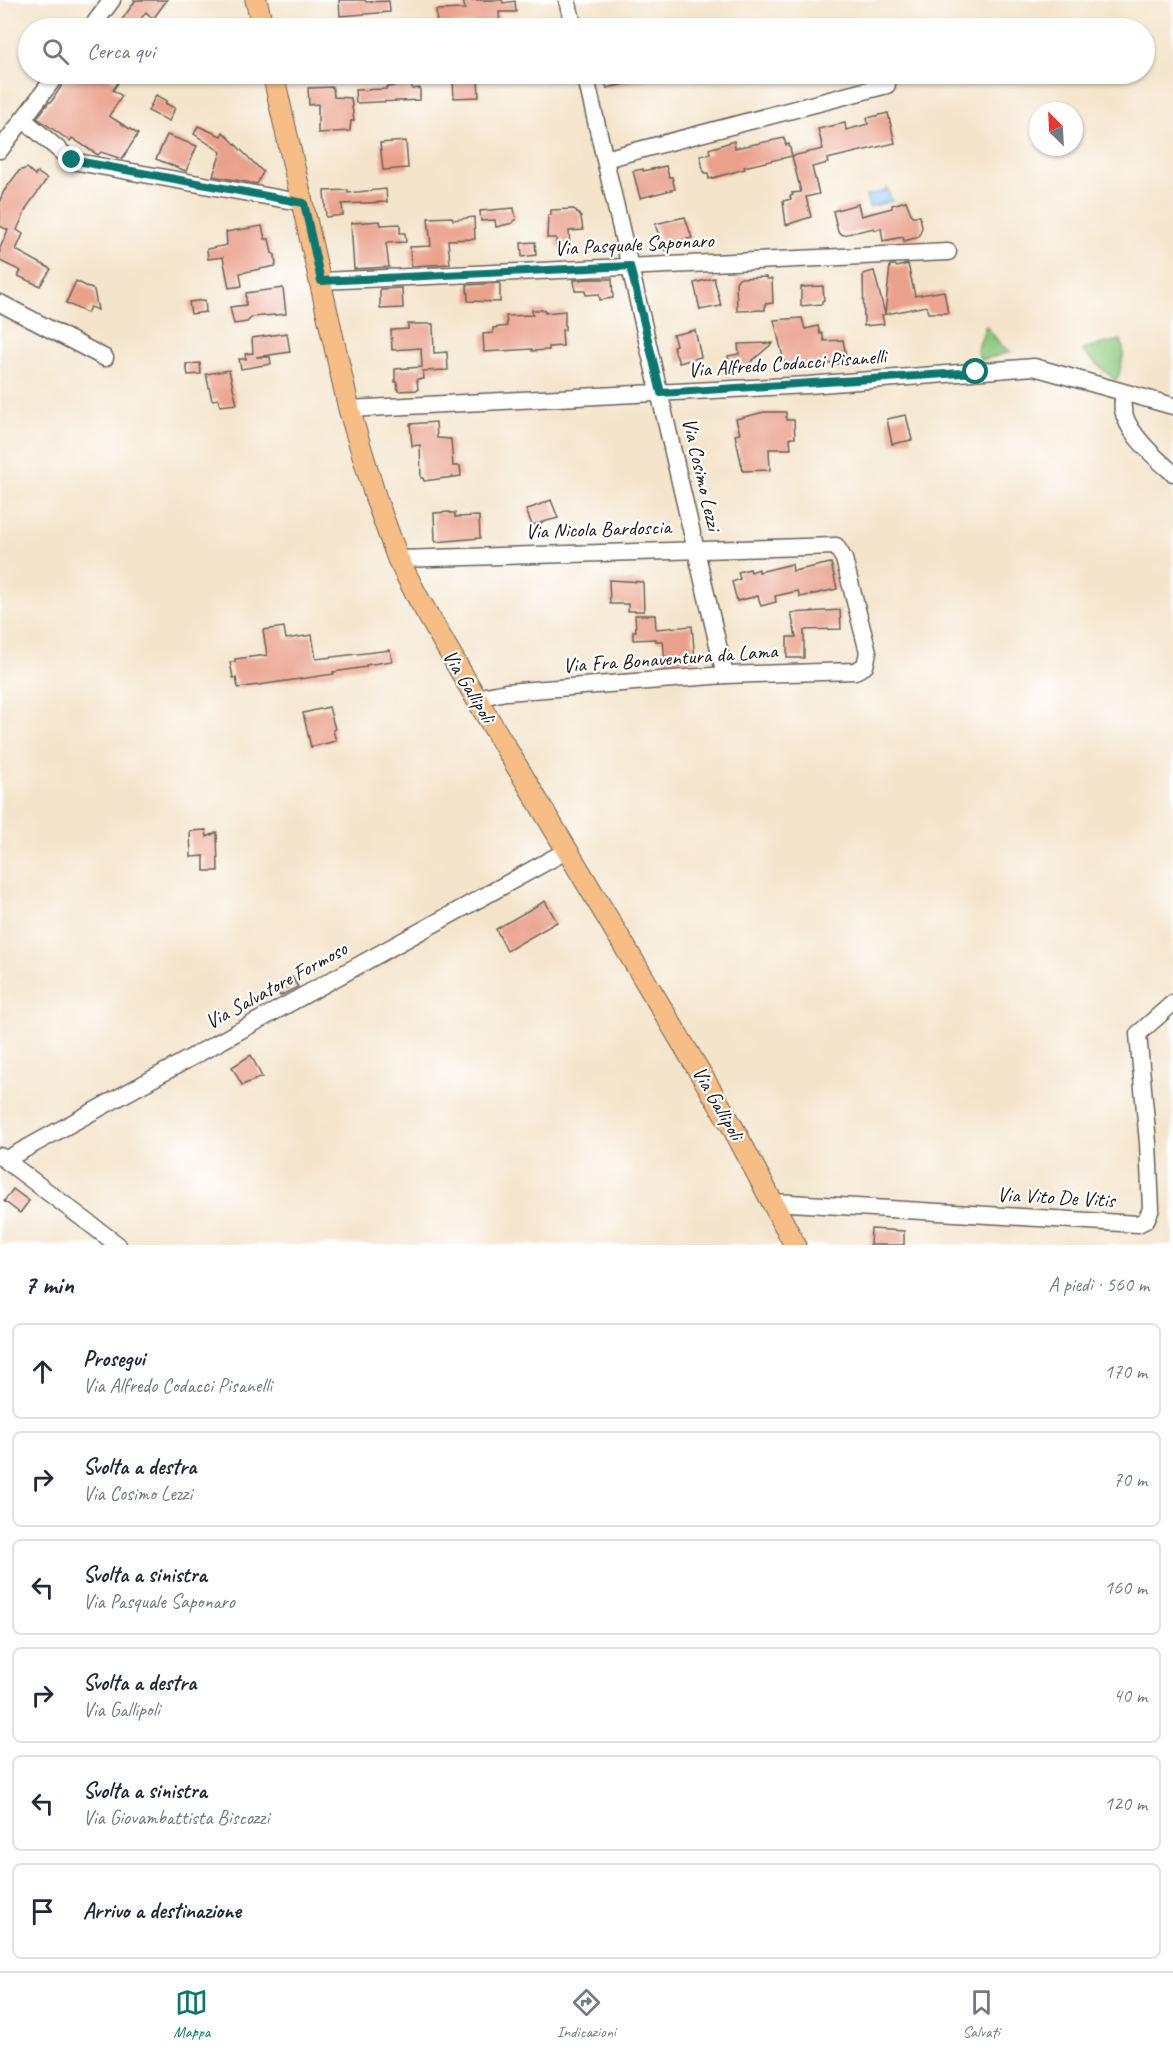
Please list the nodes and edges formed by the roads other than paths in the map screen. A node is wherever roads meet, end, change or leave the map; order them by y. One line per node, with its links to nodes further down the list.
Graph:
1 (112, 0): 4 (street)
2 (256, 0): 5 (main road)
3 (567, 0): 6 (street)
4 (98, 18)
5 (260, 18)
6 (572, 18)
7 (49, 84): 11 (street)
8 (275, 84): 14 (main road, Via Gallipoli)
9 (587, 84): 13 (street, Via Cosimo Lezzi)
10 (887, 85): 13 (street)
11 (23, 119): 12 (street); 14 (street)
12 (1, 148)
13 (605, 159): 16 (street, Via Cosimo Lezzi)
14 (304, 203): 17 (main road, Via Gallipoli)
15 (948, 252): 16 (street, Via Pasquale Saponaro)
16 (630, 266): 17 (street, Via Pasquale Saponaro); 20 (street, Via Cosimo Lezzi)
17 (321, 281): 23 (main road, Via Gallipoli)
18 (0, 303): 19 (street)
19 (105, 358)
20 (661, 393): 21 (street, Via Alfredo Codacci Pisanelli); 23 (street, Via Alfredo Codacci Pisanelli); 25 (street, Via Cosimo Lezzi)
21 (1125, 393): 22 (street, Via Alfredo Codacci Pisanelli); 24 (street)
22 (1169, 405)
23 (349, 409): 26 (main road, Via Gallipoli)
24 (1173, 473)
25 (696, 549): 26 (street, Via Nicola Bardoscia); 27 (street, Via Nicola Bardoscia); 28 (street, Via Cosimo Lezzi)
26 (398, 559): 29 (main road, Via Gallipoli)
27 (865, 666): 28 (street, Via Fra Bonaventura da Lama)
28 (725, 675): 29 (street, Via Fra Bonaventura da Lama)
29 (476, 698): 30 (main road, Via Gallipoli)
30 (568, 850): 32 (street, Via Salvatore Formoso); 33 (main road, Via Gallipoli)
31 (1173, 1003): 33 (street, Via Vito De Vitis)
32 (3, 1158): 34 (street)
33 (774, 1202): 35 (main road, Via Gallipoli)
34 (116, 1244)
35 (795, 1245)

